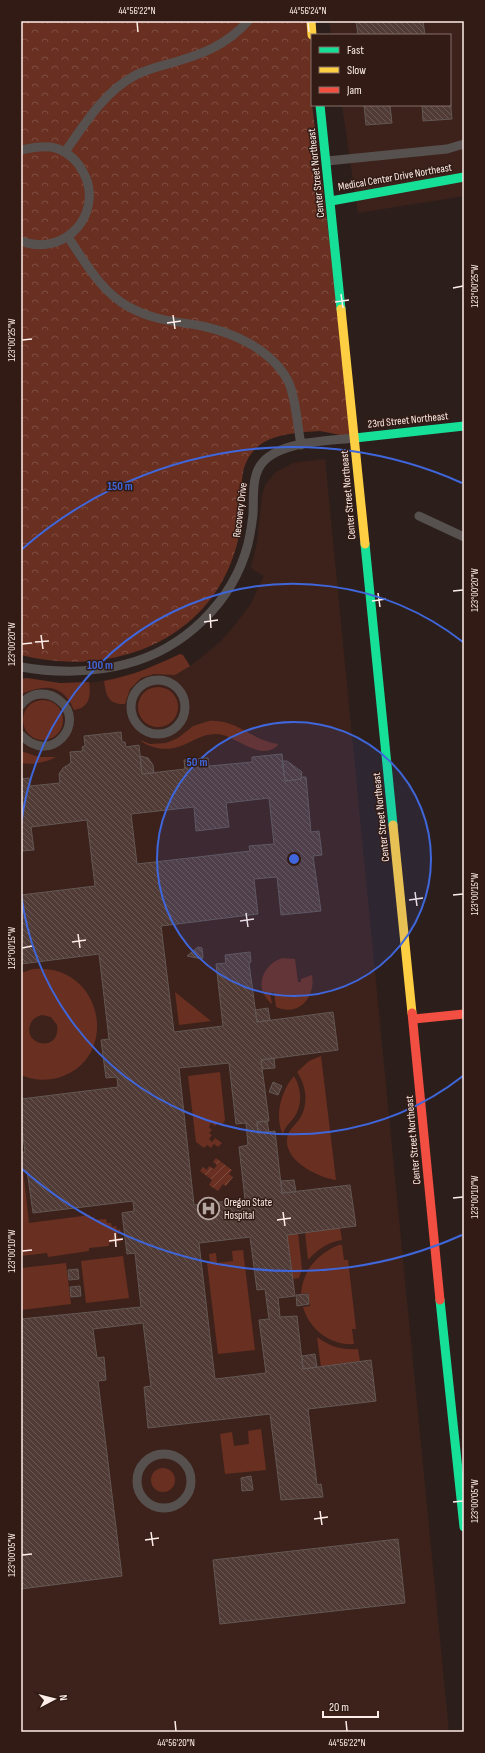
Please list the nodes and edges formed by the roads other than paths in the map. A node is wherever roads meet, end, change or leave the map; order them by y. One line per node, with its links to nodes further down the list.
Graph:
1 (248, 21): 7 (lane)
2 (311, 21): 3 (main road)
3 (312, 34)
4 (320, 106): 8 (main road, Center Street Northeast)
5 (464, 144): 8 (lane)
6 (21, 150): 7 (lane)
7 (65, 152): 11 (lane)
8 (327, 161): 10 (main road, Center Street Northeast)
9 (464, 177): 10 (main road, Medical Center Drive Northeast)
10 (331, 201): 14 (main road, Center Street Northeast)
11 (68, 237): 12 (lane); 15 (lane)
12 (21, 241)
13 (464, 426): 14 (main road, 23rd Street Northeast)
14 (356, 438): 15 (lane, Recovery Drive); 23 (main road, Center Street Northeast)
15 (300, 444): 18 (lane, Recovery Drive)
16 (419, 516): 17 (lane)
17 (464, 537)
18 (21, 667)
19 (21, 705): 21 (lane)
20 (167, 732): 20 (lane)
21 (21, 735)
22 (464, 1014): 23 (main road)
23 (414, 1019): 25 (main road, Center Street Northeast)
24 (139, 1493): 24 (lane)
25 (464, 1527)

